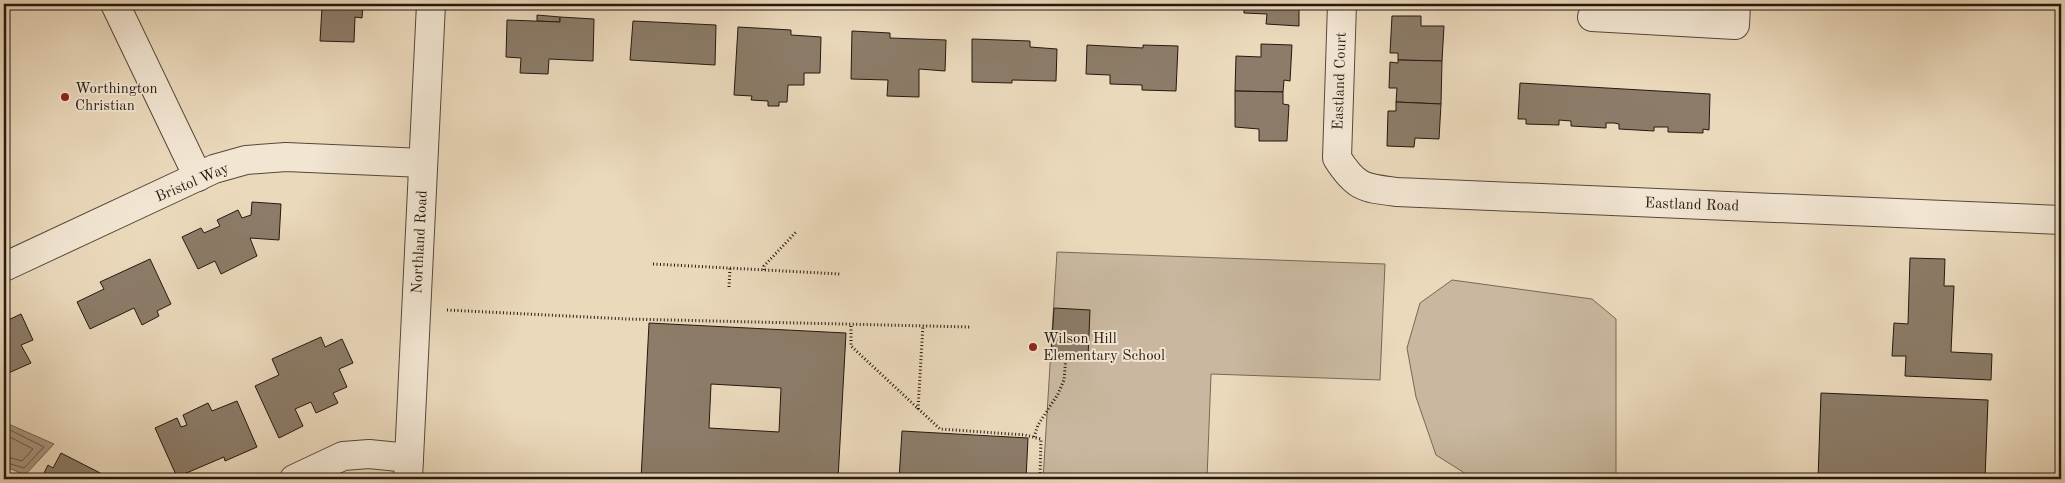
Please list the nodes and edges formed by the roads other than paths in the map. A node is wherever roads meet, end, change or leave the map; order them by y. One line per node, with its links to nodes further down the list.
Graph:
1 (115, 4): 8 (street)
2 (431, 4): 7 (street, Northland Road)
3 (1342, 4): 6 (street, Eastland Court)
4 (1736, 4): 5 (street)
5 (1592, 17)
6 (1337, 158): 9 (street, Eastland Road)
7 (423, 163): 8 (street, Bristol Way); 11 (street, Northland Road)
8 (198, 177): 10 (street, Bristol Way)
9 (2061, 220)
10 (4, 267)
11 (408, 468): 12 (street)
12 (294, 479)

